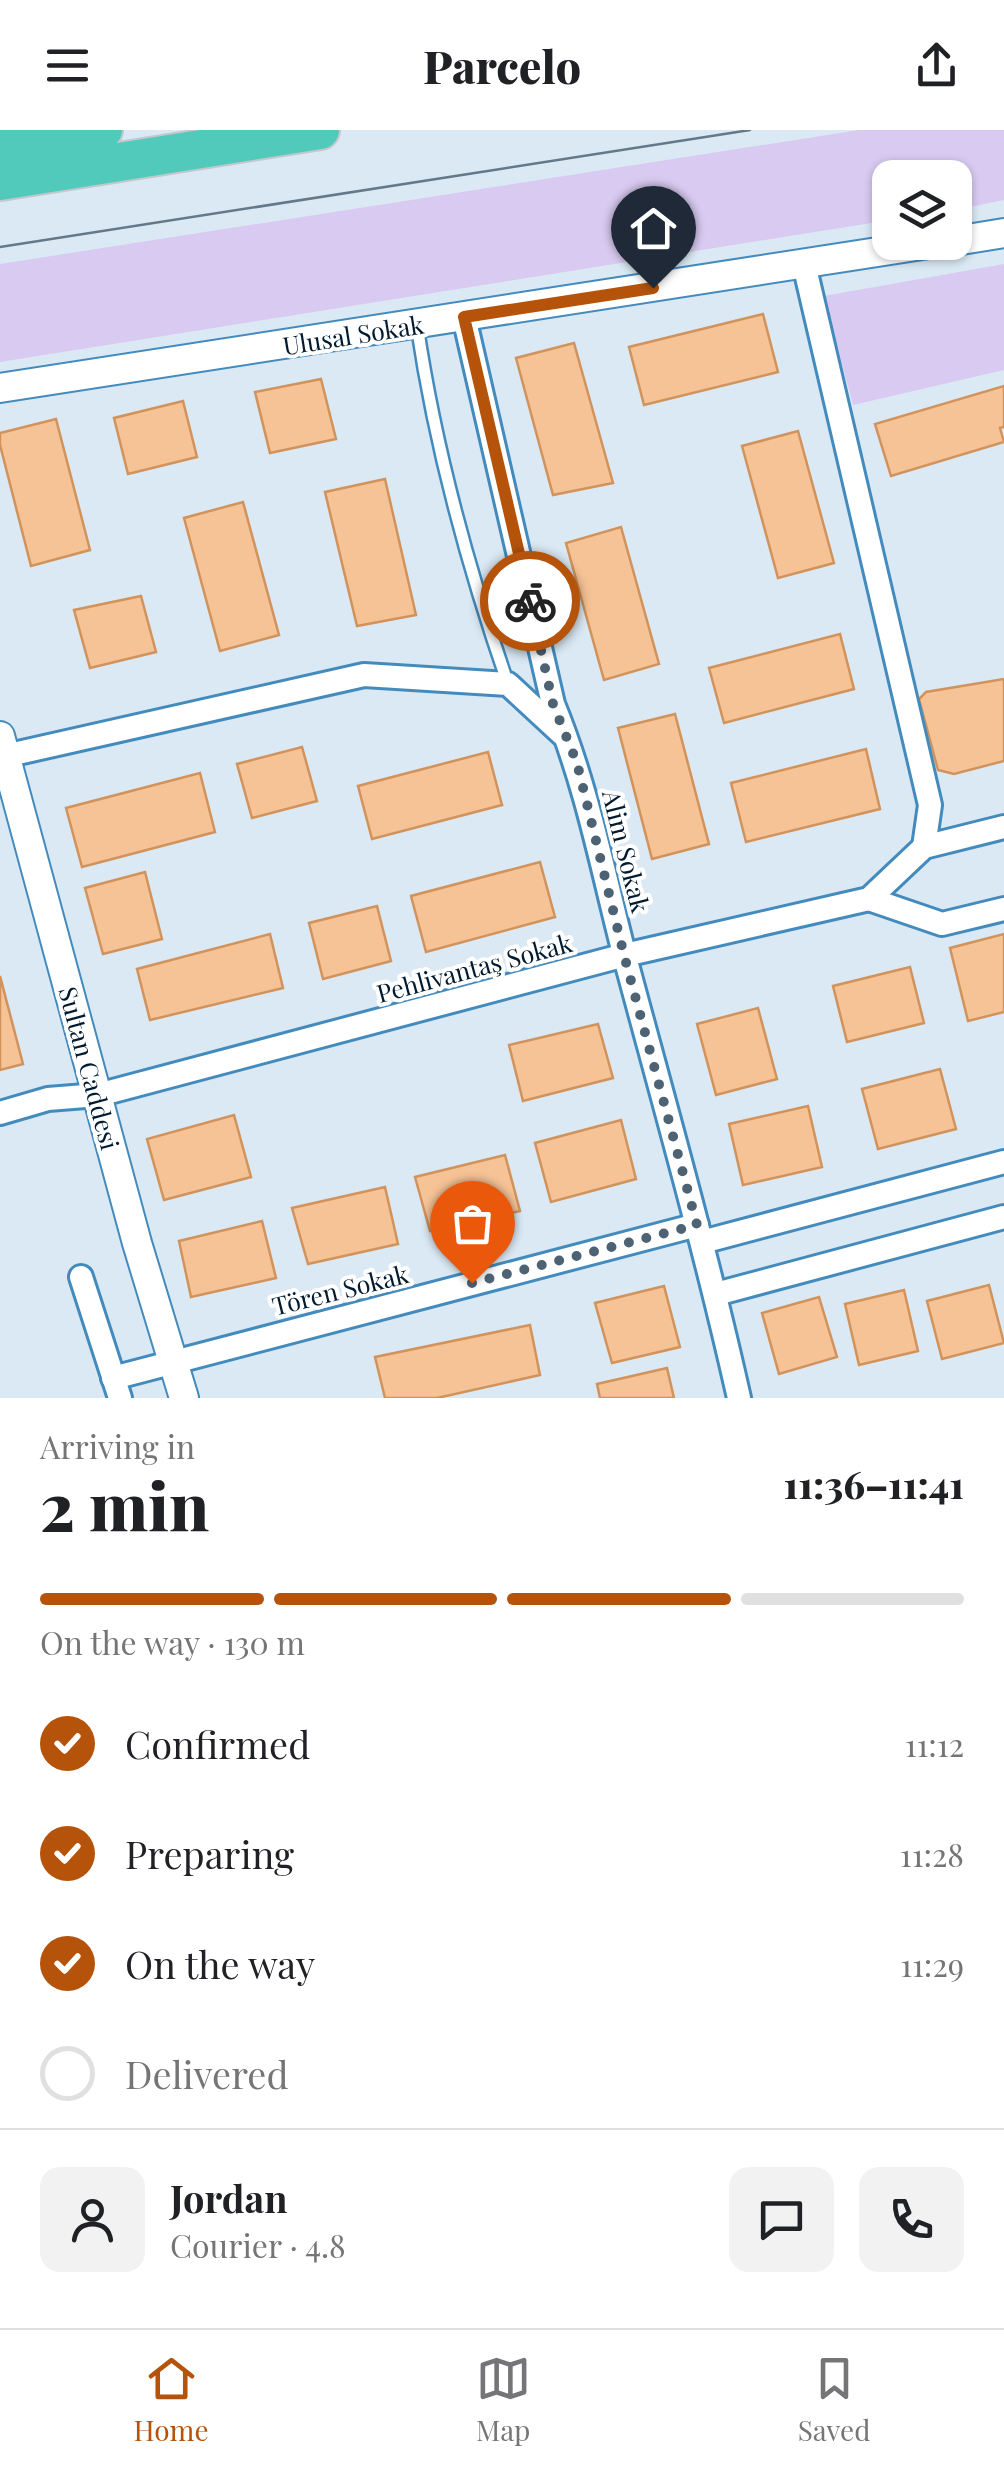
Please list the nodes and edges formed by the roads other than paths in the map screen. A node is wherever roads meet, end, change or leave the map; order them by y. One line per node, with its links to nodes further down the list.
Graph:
1 (104, 130): 3 (highway)
2 (320, 130): 4 (highway)
3 (0, 146)
4 (0, 181)
5 (1004, 233): 6 (street)
6 (972, 238)
7 (872, 253): 8 (street, Ulusal Sokak)
8 (804, 264): 9 (street, Ulusal Sokak); 16 (street)
9 (464, 317): 10 (street, Ulusal Sokak); 13 (street, Alim Sokak)
10 (417, 325): 11 (street, Ulusal Sokak); 12 (lane)
11 (0, 388)
12 (508, 684): 13 (street); 14 (street)
13 (568, 739): 19 (street, Alim Sokak)
14 (2, 750): 20 (street, Sultan Caddesi)
15 (1004, 827): 16 (street, Pehlivantaş Sokak)
16 (924, 847): 17 (street, Pehlivantaş Sokak)
17 (869, 898): 18 (street); 19 (street, Pehlivantaş Sokak)
18 (1004, 910)
19 (624, 955): 20 (street, Pehlivantaş Sokak); 24 (street, Alim Sokak)
20 (98, 1095): 21 (street, Pehlivantaş Sokak); 27 (street, Sultan Caddesi)
21 (0, 1112)
22 (1004, 1162): 24 (street, Tören Sokak)
23 (1004, 1217): 26 (street)
24 (700, 1234): 26 (street, Alim Sokak); 27 (street, Tören Sokak)
25 (81, 1277): 28 (street)
26 (716, 1294): 30 (street, Alim Sokak)
27 (172, 1360): 28 (street, Tören Sokak); 29 (street, Sultan Caddesi)
28 (116, 1388)
29 (184, 1398)
30 (739, 1398)

